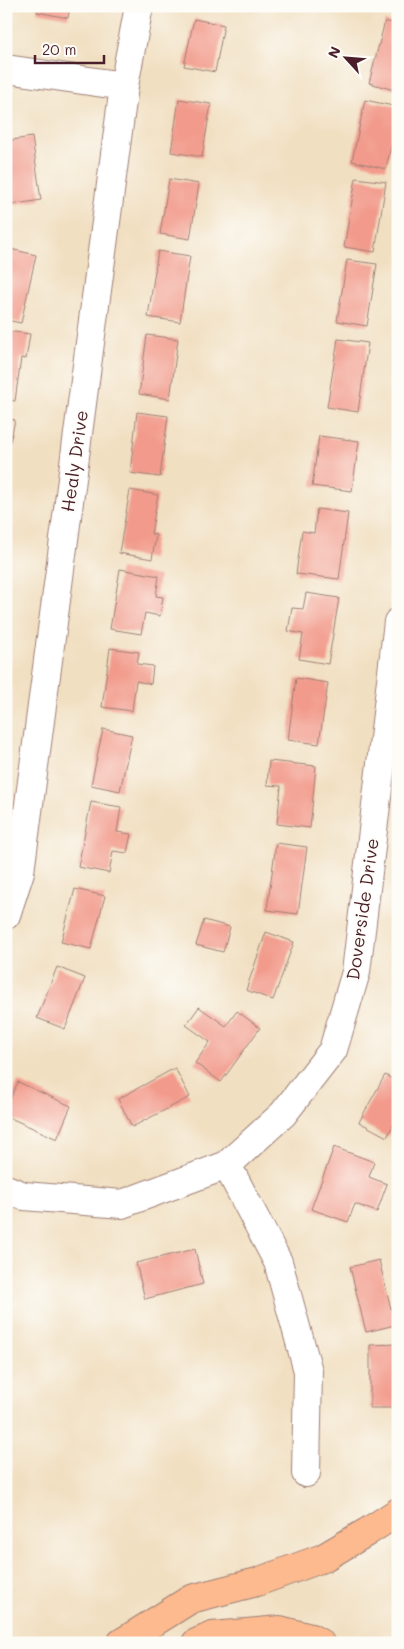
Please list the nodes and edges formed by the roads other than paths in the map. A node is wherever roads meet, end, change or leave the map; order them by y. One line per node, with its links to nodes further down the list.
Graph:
1 (139, 6): 3 (street, Healy Drive)
2 (6, 68): 3 (street)
3 (124, 86): 5 (street, Healy Drive)
4 (398, 622): 6 (street, Doverside Drive)
5 (6, 916)
6 (227, 1165): 7 (street, Doverside Drive); 8 (street)
7 (6, 1189)
8 (306, 1473)
9 (398, 1512): 10 (highway)
10 (120, 1643)
11 (196, 1643): 12 (highway)
12 (320, 1643)

